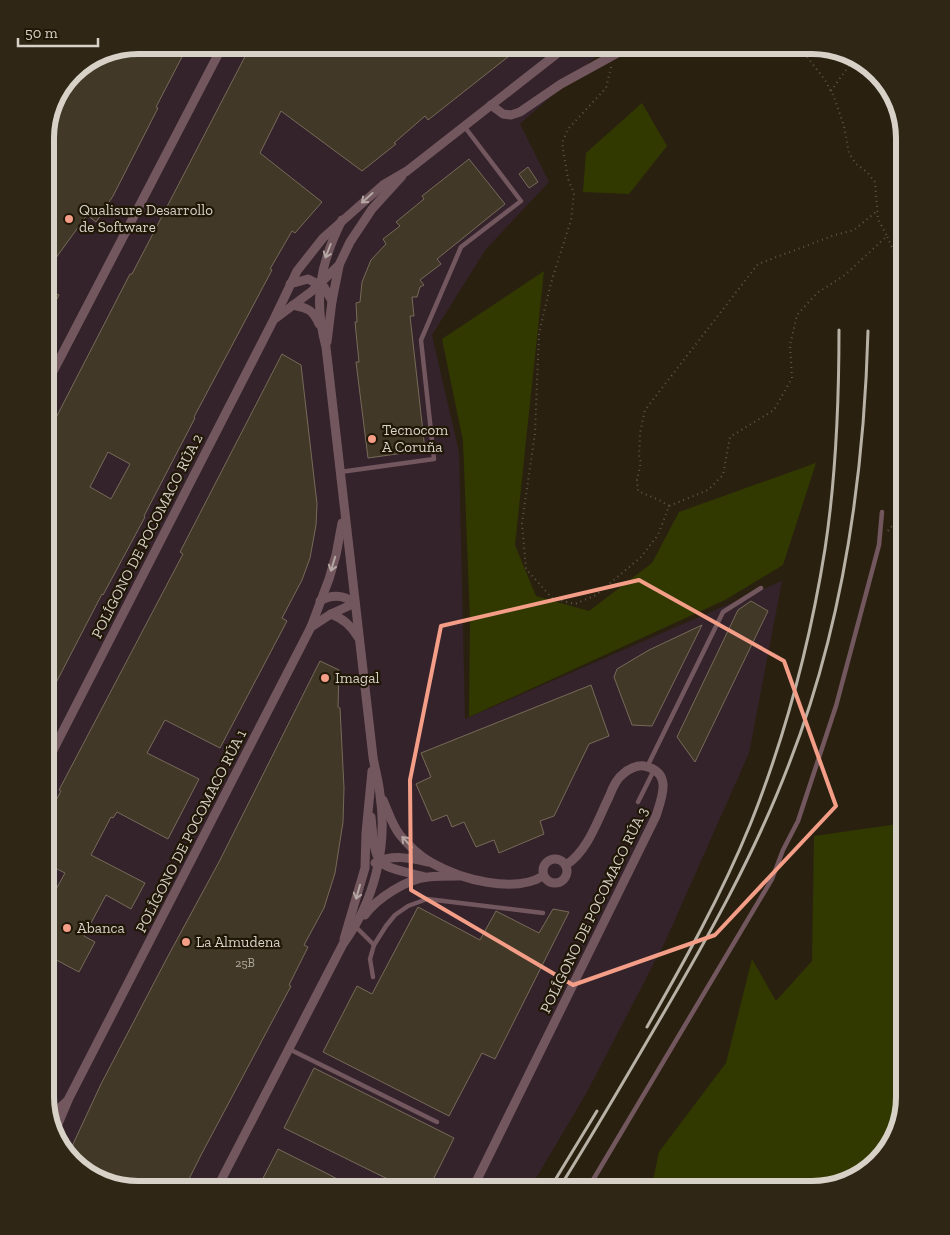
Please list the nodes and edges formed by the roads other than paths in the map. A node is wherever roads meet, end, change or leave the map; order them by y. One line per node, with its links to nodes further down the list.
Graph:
1 (218, 54): 16 (street)
2 (557, 54): 4 (street)
3 (617, 54): 4 (street)
4 (491, 106): 5 (street)
5 (464, 126): 6 (street); 17 (lane)
6 (407, 171): 7 (street, POLÍGONO DE POCOMACO RÚA 2, one-way to 7); 8 (street)
7 (342, 220): 9 (street, POLÍGONO DE POCOMACO RÚA 2); 10 (street, one-way to 10)
8 (339, 265): 10 (street, POLÍGONO DE POCOMACO RÚA 2); 11 (street)
9 (290, 284): 10 (street); 13 (street, POLÍGONO DE POCOMACO RÚA 2)
10 (320, 284): 11 (street); 12 (street, POLÍGONO DE POCOMACO RÚA 2); 14 (street)
11 (332, 301): 15 (street)
12 (293, 305): 13 (street, POLÍGONO DE POCOMACO RÚA 2); 14 (street)
13 (274, 319): 26 (street, POLÍGONO DE POCOMACO RÚA 2)
14 (320, 327): 15 (street)
15 (326, 348): 17 (street)
16 (54, 370)
17 (340, 472): 19 (street)
18 (882, 512): 51 (lane)
19 (344, 516): 21 (street, POLÍGONO DE POCOMACO RÚA 1, one-way to 21); 22 (street)
20 (761, 588): 28 (lane)
21 (320, 602): 22 (street); 24 (street, POLÍGONO DE POCOMACO RÚA 1)
22 (354, 603): 23 (street); 25 (street)
23 (332, 614): 24 (street); 25 (street)
24 (311, 627): 45 (street, POLÍGONO DE POCOMACO RÚA 1)
25 (359, 638): 27 (street)
26 (54, 748)
27 (373, 757): 29 (street); 30 (street)
28 (651, 769): 31 (lane); 34 (street); 50 (street, POLÍGONO DE POCOMACO RÚA 3)
29 (380, 795): 32 (street); 33 (street, one-way to 29)
30 (370, 800): 32 (street); 35 (street)
31 (638, 802)
32 (379, 861): 33 (street); 35 (street); 38 (street); 40 (street)
33 (431, 862): 36 (street)
34 (566, 865): 37 (street); 37 (street)
35 (365, 868): 41 (street, one-way to 41)
36 (462, 876): 37 (street); 38 (street)
37 (543, 876)
38 (426, 877): 40 (street)
39 (543, 913): 42 (lane)
40 (356, 927): 41 (street); 42 (lane)
41 (343, 944): 44 (street)
42 (374, 945): 43 (lane)
43 (373, 977)
44 (289, 1049): 47 (lane); 49 (street)
45 (69, 1098): 46 (street, POLÍGONO DE POCOMACO RÚA 1); 48 (street, POLÍGONO DE POCOMACO RÚA 1)
46 (55, 1112)
47 (437, 1122)
48 (58, 1125)
49 (221, 1181)
50 (476, 1181)
51 (592, 1181)

